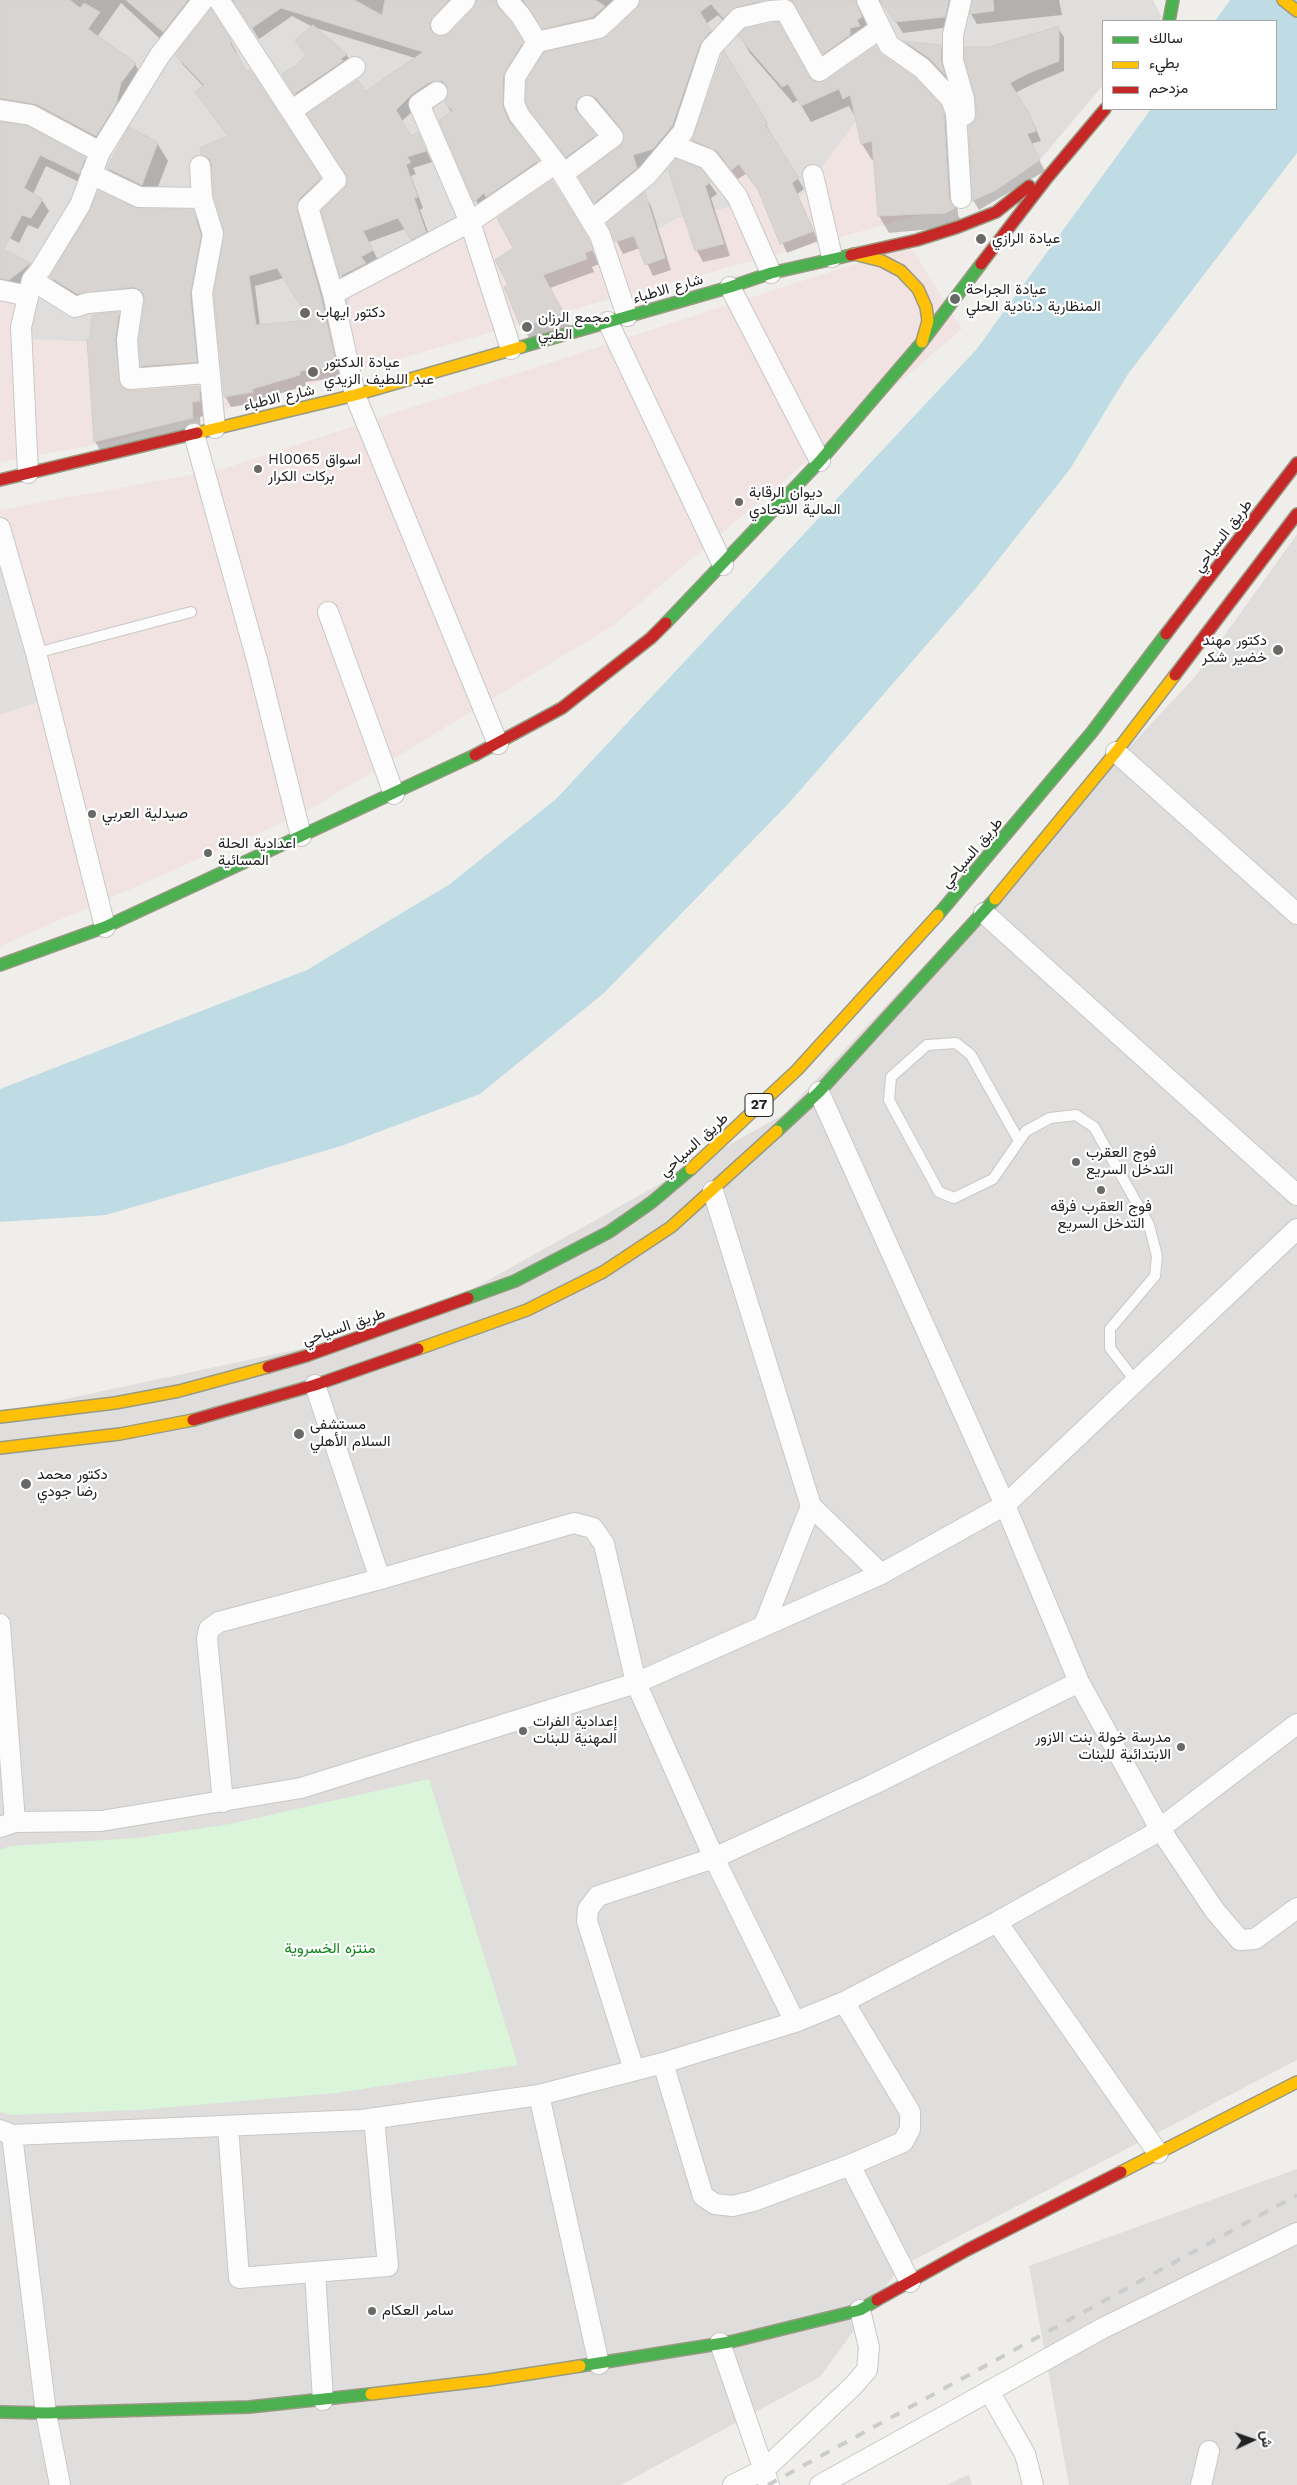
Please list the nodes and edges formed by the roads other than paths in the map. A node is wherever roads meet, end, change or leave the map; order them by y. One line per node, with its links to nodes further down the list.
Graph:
1 (203, 0): 23 (street)
2 (219, 0): 20 (street)
3 (465, 0): 12 (street)
4 (507, 0): 14 (street)
5 (629, 0): 14 (street)
6 (867, 0): 13 (street)
7 (961, 0): 24 (street)
8 (1173, 0): 11 (street)
9 (1283, 0): 10 (street)
10 (1297, 11)
11 (1169, 20)
12 (441, 25)
13 (881, 28): 22 (street); 24 (street)
14 (537, 42): 26 (street)
15 (355, 67): 20 (street)
16 (437, 92): 32 (street)
17 (587, 106): 26 (street)
18 (0, 110): 23 (street)
19 (1104, 110): 21 (street)
20 (291, 111): 38 (street)
21 (1078, 144): 33 (street, شارع الاطباء); 41 (street)
22 (672, 145): 31 (street); 34 (street)
23 (100, 152): 27 (street)
24 (959, 154): 30 (street)
25 (200, 166): 29 (street)
26 (559, 169): 31 (street); 32 (street)
27 (91, 174): 29 (street); 36 (street)
28 (813, 175): 33 (street)
29 (202, 198): 43 (street)
30 (961, 198)
31 (591, 221): 39 (street)
32 (470, 222): 38 (street); 42 (street)
33 (841, 256): 34 (street, شارع الاطباء); 41 (street, شارع الاطباء)
34 (771, 273): 35 (street, شارع الاطباء)
35 (730, 287): 39 (street, شارع الاطباء); 47 (street)
36 (30, 288): 37 (street); 43 (street); 49 (street)
37 (0, 290)
38 (333, 294): 44 (street)
39 (627, 316): 40 (street, شارع الاطباء)
40 (608, 322): 42 (street, شارع الاطباء); 53 (street)
41 (922, 342): 47 (street)
42 (511, 350): 44 (street, شارع الاطباء)
43 (208, 373): 45 (street)
44 (355, 395): 45 (street, شارع الاطباء); 57 (street)
45 (214, 428): 46 (street, شارع الاطباء)
46 (194, 434): 49 (street, شارع الاطباء); 61 (street)
47 (820, 462): 53 (street)
48 (1297, 463): 60 (street, طريق السياحي / 27)
49 (28, 473): 50 (street, شارع الاطباء)
50 (0, 480)
51 (1296, 517): 58 (street, 27)
52 (0, 528): 56 (street)
53 (723, 565): 57 (street)
54 (191, 612): 56 (lane)
55 (328, 612): 59 (street)
56 (36, 653): 65 (street)
57 (498, 744): 59 (street)
58 (1116, 752): 62 (street, 27); 64 (street)
59 (394, 794): 61 (street)
60 (1015, 825): 62 (street); 66 (street, طريق السياحي / 27)
61 (301, 836): 65 (street)
62 (1037, 849): 63 (street, 27)
63 (984, 912): 67 (street, 27); 72 (street)
64 (1297, 914)
65 (105, 927): 68 (street)
66 (926, 927): 67 (street); 74 (street, طريق السياحي / 27)
67 (951, 949): 69 (street, 27)
68 (0, 965)
69 (819, 1092): 71 (street, 27); 82 (street)
70 (1019, 1141): 70 (lane); 78 (lane)
71 (714, 1191): 76 (street, 27); 83 (street)
72 (1297, 1195)
73 (1297, 1229): 78 (street)
74 (588, 1244): 75 (street, طريق السياحي / 27); 76 (street)
75 (550, 1264): 77 (street); 80 (street, طريق السياحي / 27)
76 (603, 1272): 77 (street, 27)
77 (563, 1292): 79 (street, 27)
78 (1136, 1382): 82 (street)
79 (316, 1386): 81 (street, 27); 85 (street)
80 (0, 1417)
81 (0, 1448)
82 (1004, 1505): 84 (street); 88 (street)
83 (811, 1506): 84 (street); 87 (street)
84 (881, 1574): 87 (street)
85 (380, 1579): 89 (street); 91 (street)
86 (0, 1624): 92 (street)
87 (764, 1625): 89 (street)
88 (1079, 1682): 93 (street); 94 (street)
89 (636, 1683): 91 (street); 94 (street)
90 (1296, 1728): 93 (street)
91 (223, 1802): 92 (street)
92 (8, 1825)
93 (1160, 1829): 95 (street); 96 (street)
94 (714, 1858): 98 (street); 100 (street)
95 (1297, 1908)
96 (997, 1922): 97 (street); 106 (street)
97 (844, 2002): 98 (street); 107 (street)
98 (795, 2022): 99 (street)
99 (662, 2063): 100 (street); 107 (street)
100 (634, 2070): 102 (street)
101 (1297, 2082): 106 (street)
102 (539, 2095): 103 (street); 113 (street)
103 (374, 2118): 104 (street); 109 (street)
104 (228, 2126): 105 (street); 109 (street)
105 (6, 2132): 117 (street)
106 (1158, 2152): 110 (street)
107 (850, 2165): 110 (street)
108 (1295, 2242): 114 (street)
109 (315, 2272): 115 (street)
110 (910, 2282): 111 (street)
111 (860, 2310): 112 (street); 119 (street)
112 (720, 2344): 113 (street); 119 (street)
113 (599, 2364): 115 (street)
114 (989, 2391): 122 (street); 123 (street)
115 (323, 2400): 117 (street)
116 (0, 2412): 117 (street)
117 (46, 2413): 120 (street)
118 (1209, 2451): 124 (street)
119 (767, 2477): 121 (street)
120 (60, 2485)
121 (733, 2485)
122 (820, 2485)
123 (1033, 2485)
124 (1201, 2485)

